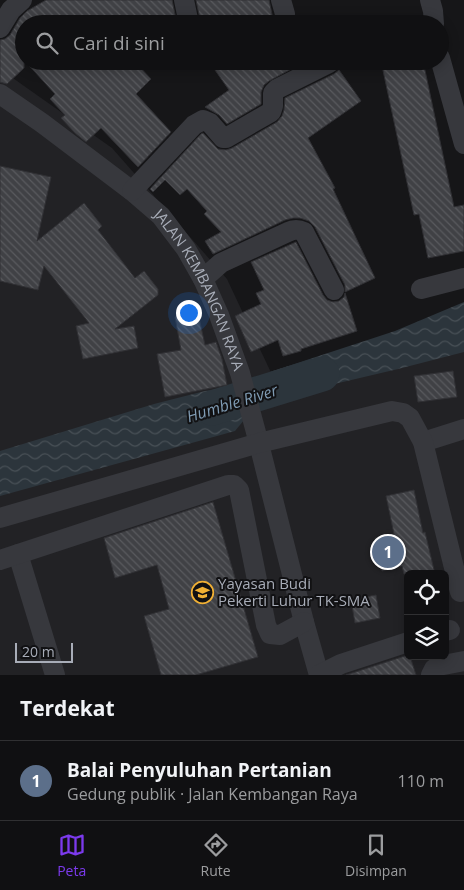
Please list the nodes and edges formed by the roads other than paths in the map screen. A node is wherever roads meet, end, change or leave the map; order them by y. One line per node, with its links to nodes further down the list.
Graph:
1 (22, 0): 6 (street)
2 (184, 0): 4 (street)
3 (430, 0): 5 (street)
4 (187, 15)
5 (433, 15)
6 (0, 28)
7 (315, 70): 11 (street)
8 (443, 70): 10 (street)
9 (0, 94): 11 (street, JALAN KEMBANGAN RAYA)
10 (464, 144)
11 (132, 191): 13 (street, JALAN KEMBANGAN RAYA)
12 (464, 278): 15 (street)
13 (203, 279): 14 (street); 17 (street, JALAN KEMBANGAN RAYA)
14 (334, 290)
15 (421, 290)
16 (464, 429): 18 (street)
17 (258, 439): 18 (street); 19 (street); 22 (street, JALAN KEMBANGAN RAYA)
18 (423, 442): 21 (street)
19 (0, 518)
20 (9, 557): 22 (street); 25 (street)
21 (460, 592)
22 (304, 622): 26 (street, JALAN KEMBANGAN RAYA)
23 (404, 643): 26 (street)
24 (464, 661): 27 (street)
25 (55, 675)
26 (319, 675)
27 (431, 675)

